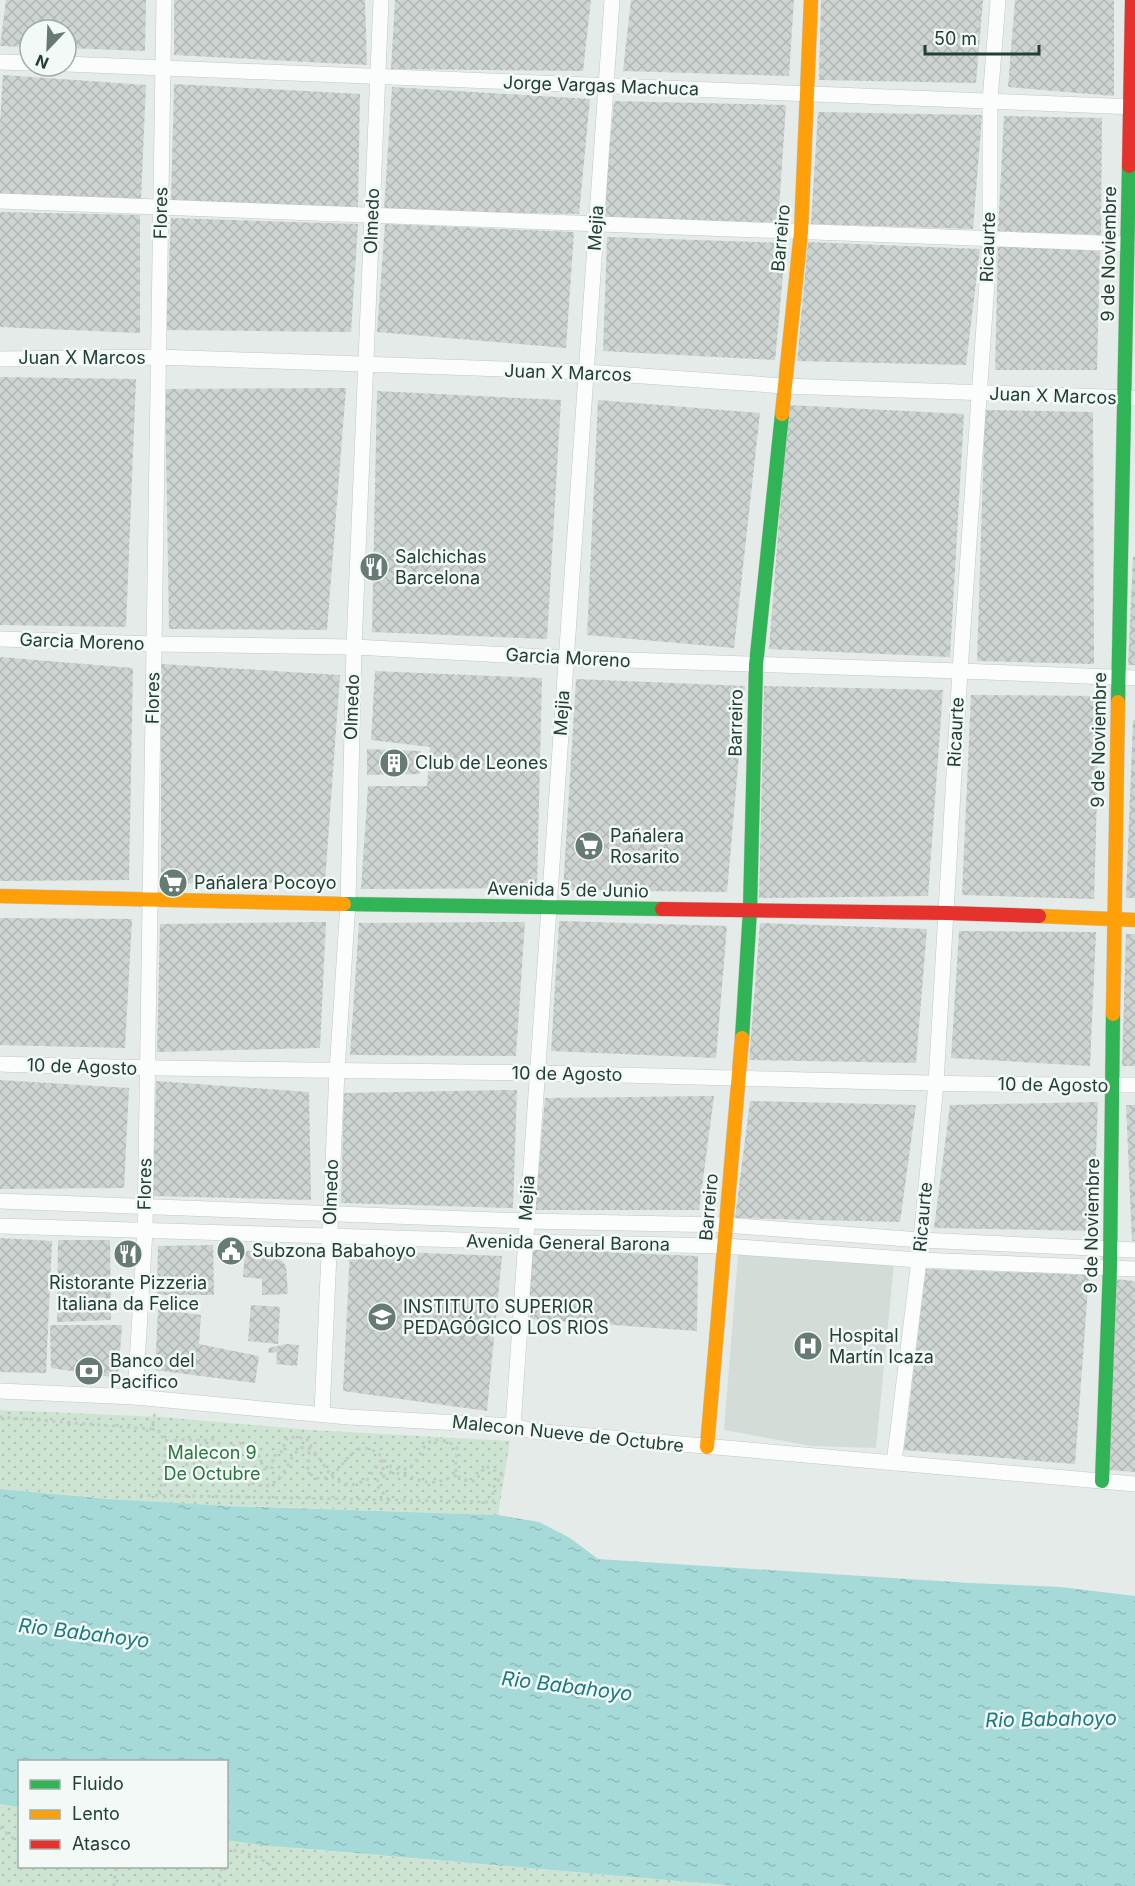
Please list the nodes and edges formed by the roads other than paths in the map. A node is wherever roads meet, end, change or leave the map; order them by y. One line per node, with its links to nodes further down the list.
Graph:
1 (164, 0): 10 (street, Flores)
2 (381, 0): 11 (street, Olmedo)
3 (612, 0): 12 (street, Mejia)
4 (811, 0): 13 (street, Barreiro)
5 (998, 0): 14 (street, Ricaurte)
6 (1132, 0): 15 (street, 9 de Noviembre)
7 (0, 62): 8 (street)
8 (18, 63)
9 (78, 64): 10 (street, Jorge Vargas Machuca)
10 (163, 68): 11 (street, Jorge Vargas Machuca); 17 (street, Flores)
11 (378, 77): 12 (street, Jorge Vargas Machuca); 18 (street, Olmedo)
12 (606, 86): 13 (street, Jorge Vargas Machuca); 19 (street, Mejia)
13 (808, 94): 14 (street, Jorge Vargas Machuca); 20 (street, Barreiro)
14 (990, 101): 15 (street, Jorge Vargas Machuca); 21 (street, Ricaurte)
15 (1132, 107): 22 (street, 9 de Noviembre)
16 (0, 201): 17 (street)
17 (161, 208): 18 (street); 23 (street, Flores)
18 (372, 216): 19 (street); 25 (street, Olmedo)
19 (596, 225): 20 (street); 26 (street, Mejia)
20 (801, 232): 21 (street); 27 (street, Barreiro)
21 (990, 239): 22 (street); 28 (street, Ricaurte)
22 (1127, 244): 29 (street, 9 de Noviembre)
23 (158, 357): 24 (street, Juan X Marcos); 25 (street, Juan X Marcos); 31 (street, Flores)
24 (0, 359)
25 (366, 366): 26 (street, Juan X Marcos); 32 (street, Olmedo)
26 (586, 372): 27 (street, Juan X Marcos); 33 (street, Mejia)
27 (784, 386): 28 (street, Juan X Marcos); 34 (street, Barreiro)
28 (980, 394): 29 (street, Juan X Marcos); 35 (street, Ricaurte)
29 (1129, 398): 36 (street, 9 de Noviembre)
30 (0, 639): 31 (street, Garcia Moreno)
31 (154, 644): 32 (street, Garcia Moreno); 39 (street, Flores)
32 (354, 647): 33 (street, Garcia Moreno); 40 (street, Olmedo)
33 (565, 658): 34 (street, Garcia Moreno); 41 (street, Mejia)
34 (756, 665): 35 (street, Garcia Moreno); 42 (street, Barreiro)
35 (960, 670): 36 (street, Garcia Moreno); 43 (street, Ricaurte)
36 (1119, 678): 37 (street, Garcia Moreno); 44 (street, 9 de Noviembre)
37 (1135, 678)
38 (0, 896): 39 (street, Avenida 5 de Junio)
39 (150, 899): 40 (street, Avenida 5 de Junio); 47 (street, Flores)
40 (348, 903): 41 (street, Avenida 5 de Junio); 48 (street, Olmedo)
41 (548, 908): 42 (street, Avenida 5 de Junio); 49 (street, Mejia)
42 (750, 910): 43 (street, Avenida 5 de Junio); 50 (street, Barreiro)
43 (947, 912): 44 (street, Avenida 5 de Junio); 51 (street, Ricaurte)
44 (1114, 920): 45 (street, Avenida 5 de Junio); 52 (street, 9 de Noviembre)
45 (1135, 920)
46 (0, 1064): 47 (street, 10 de Agosto)
47 (147, 1069): 48 (street, 10 de Agosto); 55 (street, Flores)
48 (337, 1071): 49 (street, 10 de Agosto); 56 (street, Olmedo)
49 (536, 1073): 50 (street, 10 de Agosto); 57 (street, Mejia)
50 (739, 1078): 51 (street, 10 de Agosto); 58 (street, Barreiro)
51 (936, 1083): 52 (street, 10 de Agosto); 62 (street, Ricaurte)
52 (1111, 1085): 53 (street, 10 de Agosto); 65 (street, 9 de Noviembre)
53 (1135, 1085)
54 (0, 1201): 55 (street, Avenida General Barona)
55 (145, 1206): 56 (street, Avenida General Barona); 60 (street, Flores)
56 (330, 1213): 57 (street, Avenida General Barona); 61 (street, Olmedo)
57 (526, 1221): 58 (street, Avenida General Barona); 63 (street, Mejia)
58 (725, 1225): 62 (street, Avenida General Barona); 64 (street, Barreiro)
59 (0, 1226): 60 (street, Avenida General Barona)
60 (145, 1230): 61 (street, Avenida General Barona); 71 (street, Flores)
61 (330, 1236): 63 (street, Avenida General Barona); 72 (street, Olmedo)
62 (920, 1240): 65 (street, Avenida General Barona); 67 (street, Ricaurte)
63 (524, 1242): 64 (street, Avenida General Barona); 73 (street, Mejia)
64 (724, 1246): 67 (street, Avenida General Barona); 74 (street, Barreiro)
65 (1110, 1249): 66 (street, Avenida General Barona); 68 (street, 9 de Noviembre)
66 (1135, 1250)
67 (919, 1260): 68 (street, Avenida General Barona); 75 (street, Ricaurte)
68 (1110, 1267): 69 (street, Avenida General Barona); 76 (street, 9 de Noviembre)
69 (1135, 1269)
70 (0, 1391): 71 (street, Malecon Nueve de Octubre)
71 (135, 1397): 72 (street, Malecon Nueve de Octubre)
72 (322, 1413): 73 (street, Malecon Nueve de Octubre)
73 (513, 1426): 74 (street, Malecon Nueve de Octubre)
74 (707, 1448): 75 (street, Malecon Nueve de Octubre)
75 (894, 1463): 76 (street, Malecon Nueve de Octubre)
76 (1102, 1481): 77 (street, Malecon Nueve de Octubre)
77 (1135, 1484)

